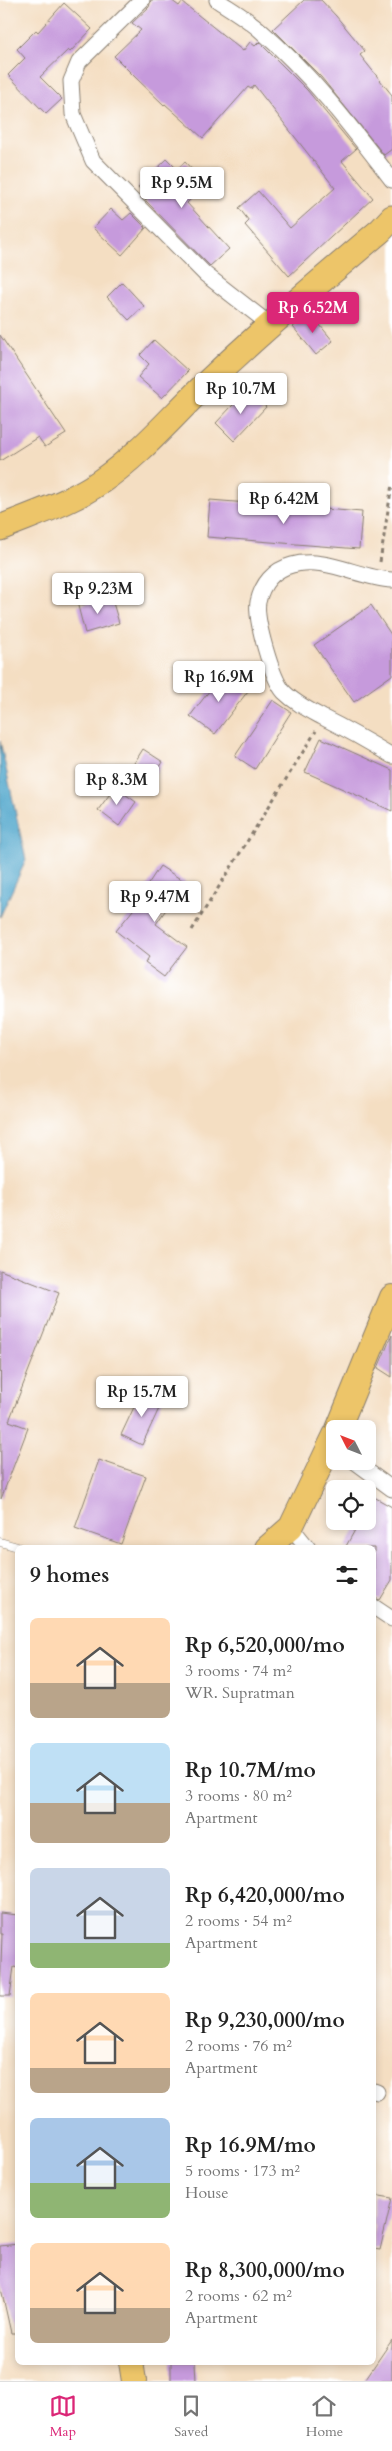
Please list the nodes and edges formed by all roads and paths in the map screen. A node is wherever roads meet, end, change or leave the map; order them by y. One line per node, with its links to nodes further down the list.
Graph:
1 (142, 0): 5 (street)
2 (217, 0): 3 (street)
3 (392, 180)
4 (388, 225): 5 (highway)
5 (269, 324): 7 (highway)
6 (392, 484): 8 (path)
7 (0, 528)
8 (384, 579): 9 (street)
9 (324, 718): 10 (street); 11 (path)
10 (392, 756)
11 (192, 930)
12 (392, 1297): 13 (main road)
13 (343, 1420)
14 (326, 1457): 17 (main road)
15 (367, 1470): 16 (street)
16 (392, 1488)
17 (291, 1527): 19 (main road); 20 (street)
18 (0, 1542): 21 (lane)
19 (270, 1545)
20 (306, 1545)
21 (15, 1546)
22 (376, 1608): 23 (street)
23 (392, 1620)
24 (131, 2365): 25 (main road)
25 (134, 2381)

